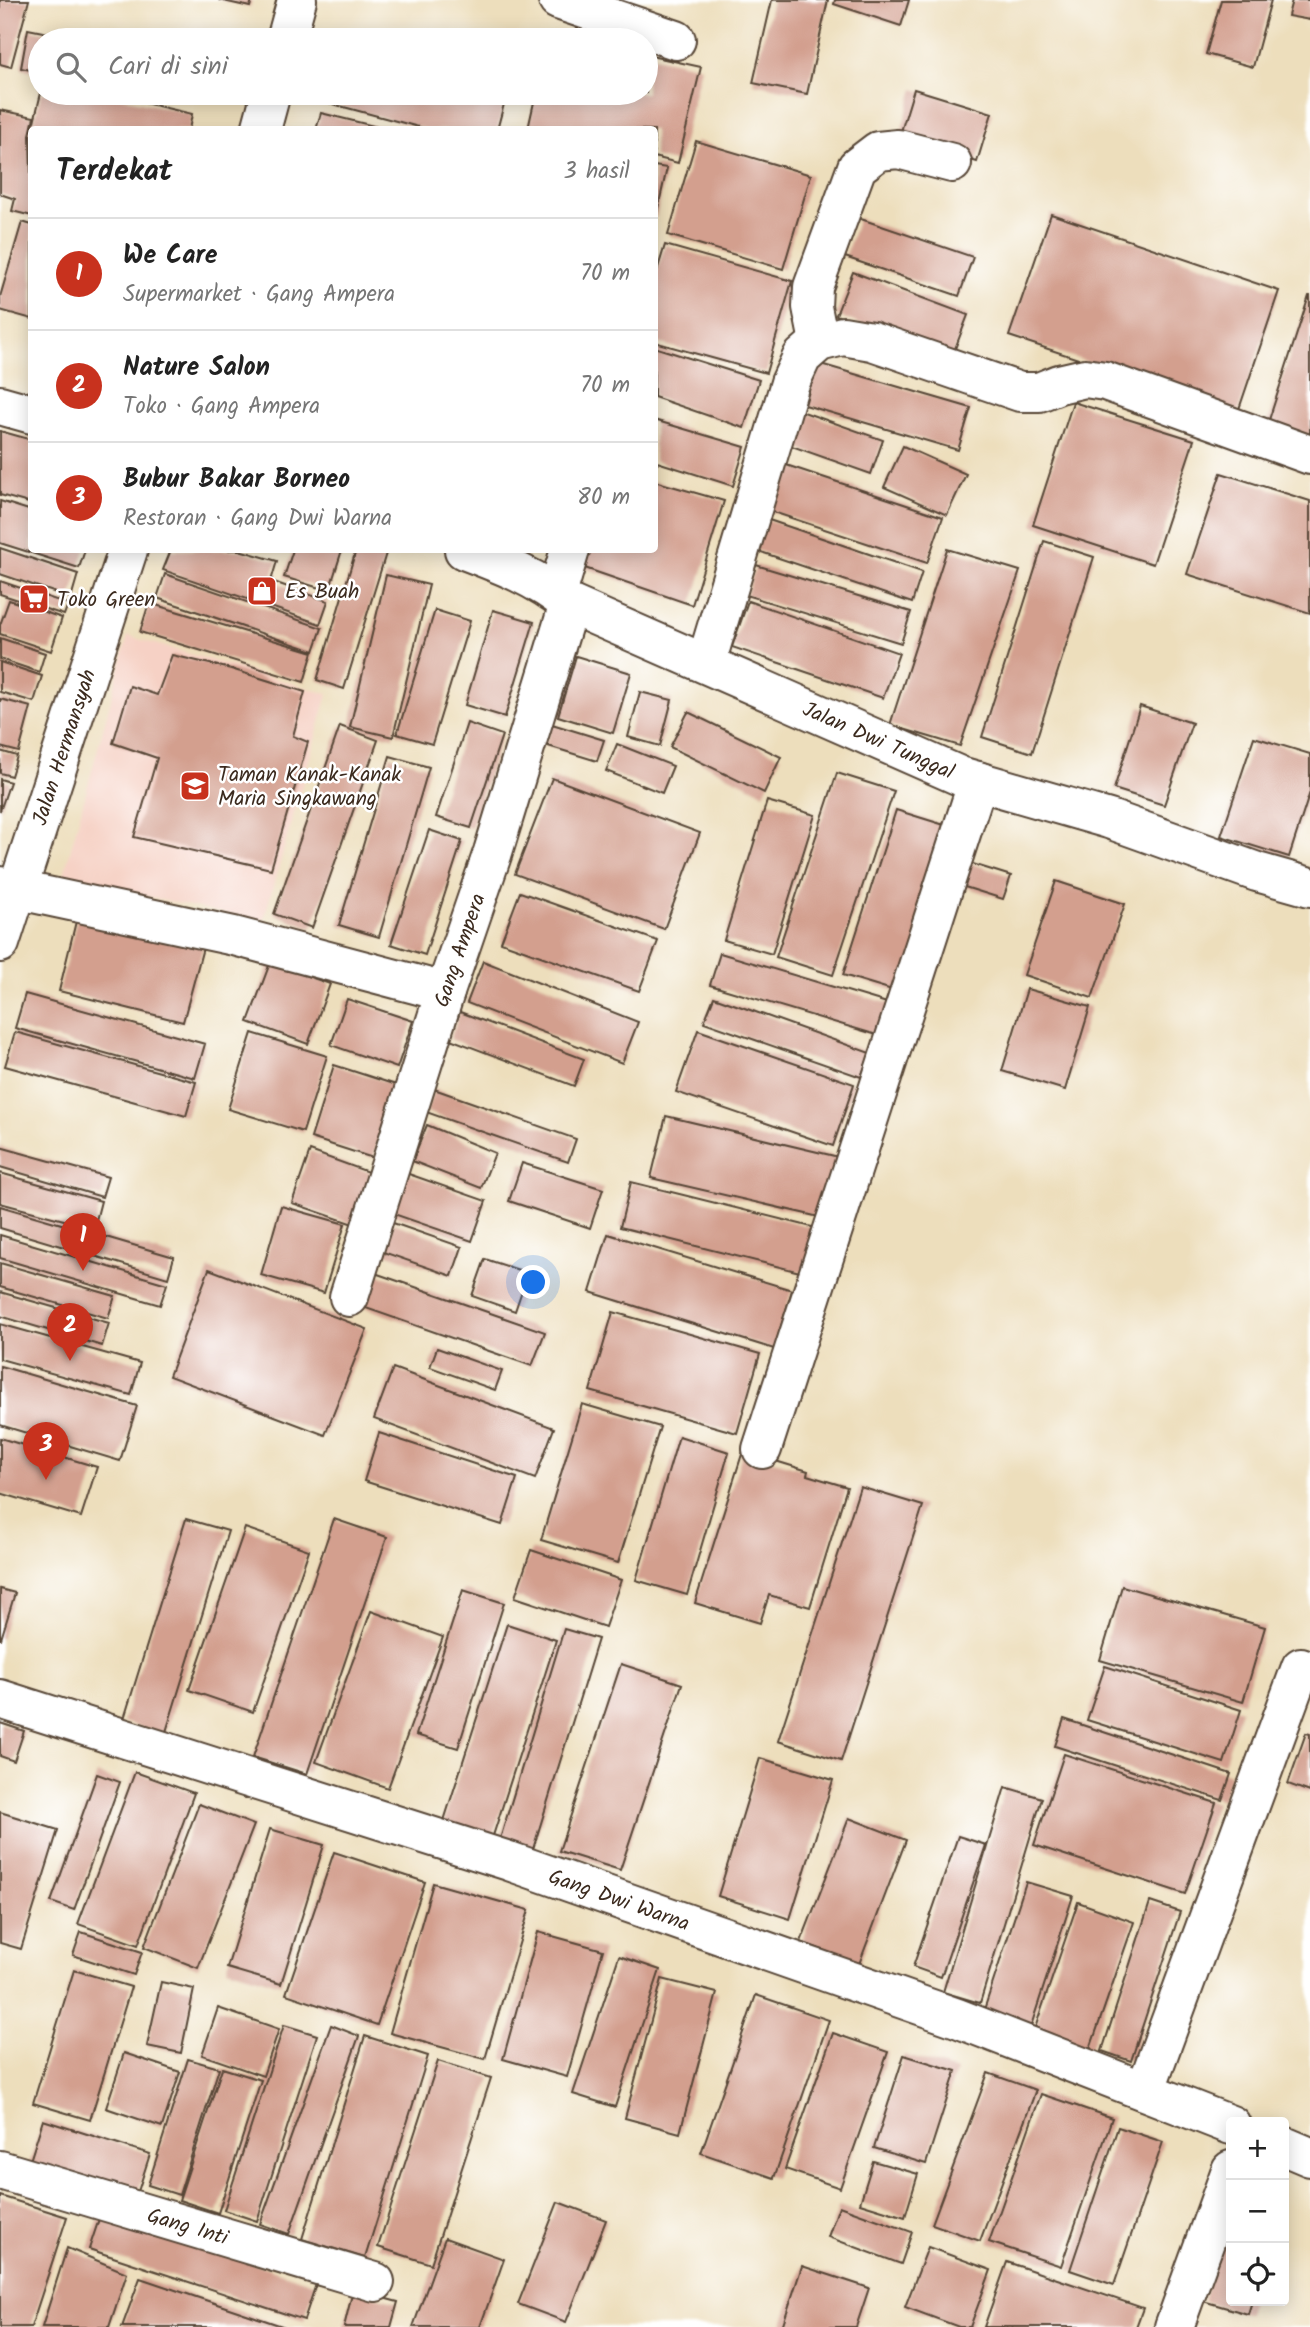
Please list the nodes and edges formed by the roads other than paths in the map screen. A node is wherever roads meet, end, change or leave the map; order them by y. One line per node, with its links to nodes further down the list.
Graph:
1 (297, 0): 3 (street)
2 (558, 0): 4 (street)
3 (289, 28)
4 (641, 28)
5 (658, 34): 6 (street)
6 (676, 40)
7 (268, 105): 8 (street)
8 (262, 126)
9 (952, 163): 10 (street)
10 (819, 342): 13 (street); 18 (street)
11 (0, 405): 12 (street)
12 (28, 413)
13 (1310, 454)
14 (127, 553): 21 (street, Jalan Hermansyah)
15 (472, 553): 17 (street, Jalan Dwi Tunggal)
16 (570, 553): 17 (street, Gang Ampera)
17 (563, 599): 18 (street, Jalan Dwi Tunggal); 23 (street, Gang Ampera)
18 (706, 663): 19 (street, Jalan Dwi Tunggal)
19 (978, 781): 20 (street, Jalan Dwi Tunggal); 25 (street)
20 (1310, 887)
21 (8, 888): 22 (street, Jalan Hermansyah); 23 (street)
22 (0, 943)
23 (445, 992): 24 (street, Gang Ampera)
24 (349, 1297)
25 (762, 1449)
26 (1301, 1667): 28 (street)
27 (0, 1699): 28 (street, Gang Dwi Warna)
28 (1145, 2091): 29 (street, Gang Dwi Warna)
29 (1226, 2123)
30 (1289, 2148): 31 (street)
31 (1310, 2157)
32 (0, 2170): 34 (street, Gang Inti)
33 (1227, 2180): 35 (street)
34 (375, 2282)
35 (1174, 2327)

